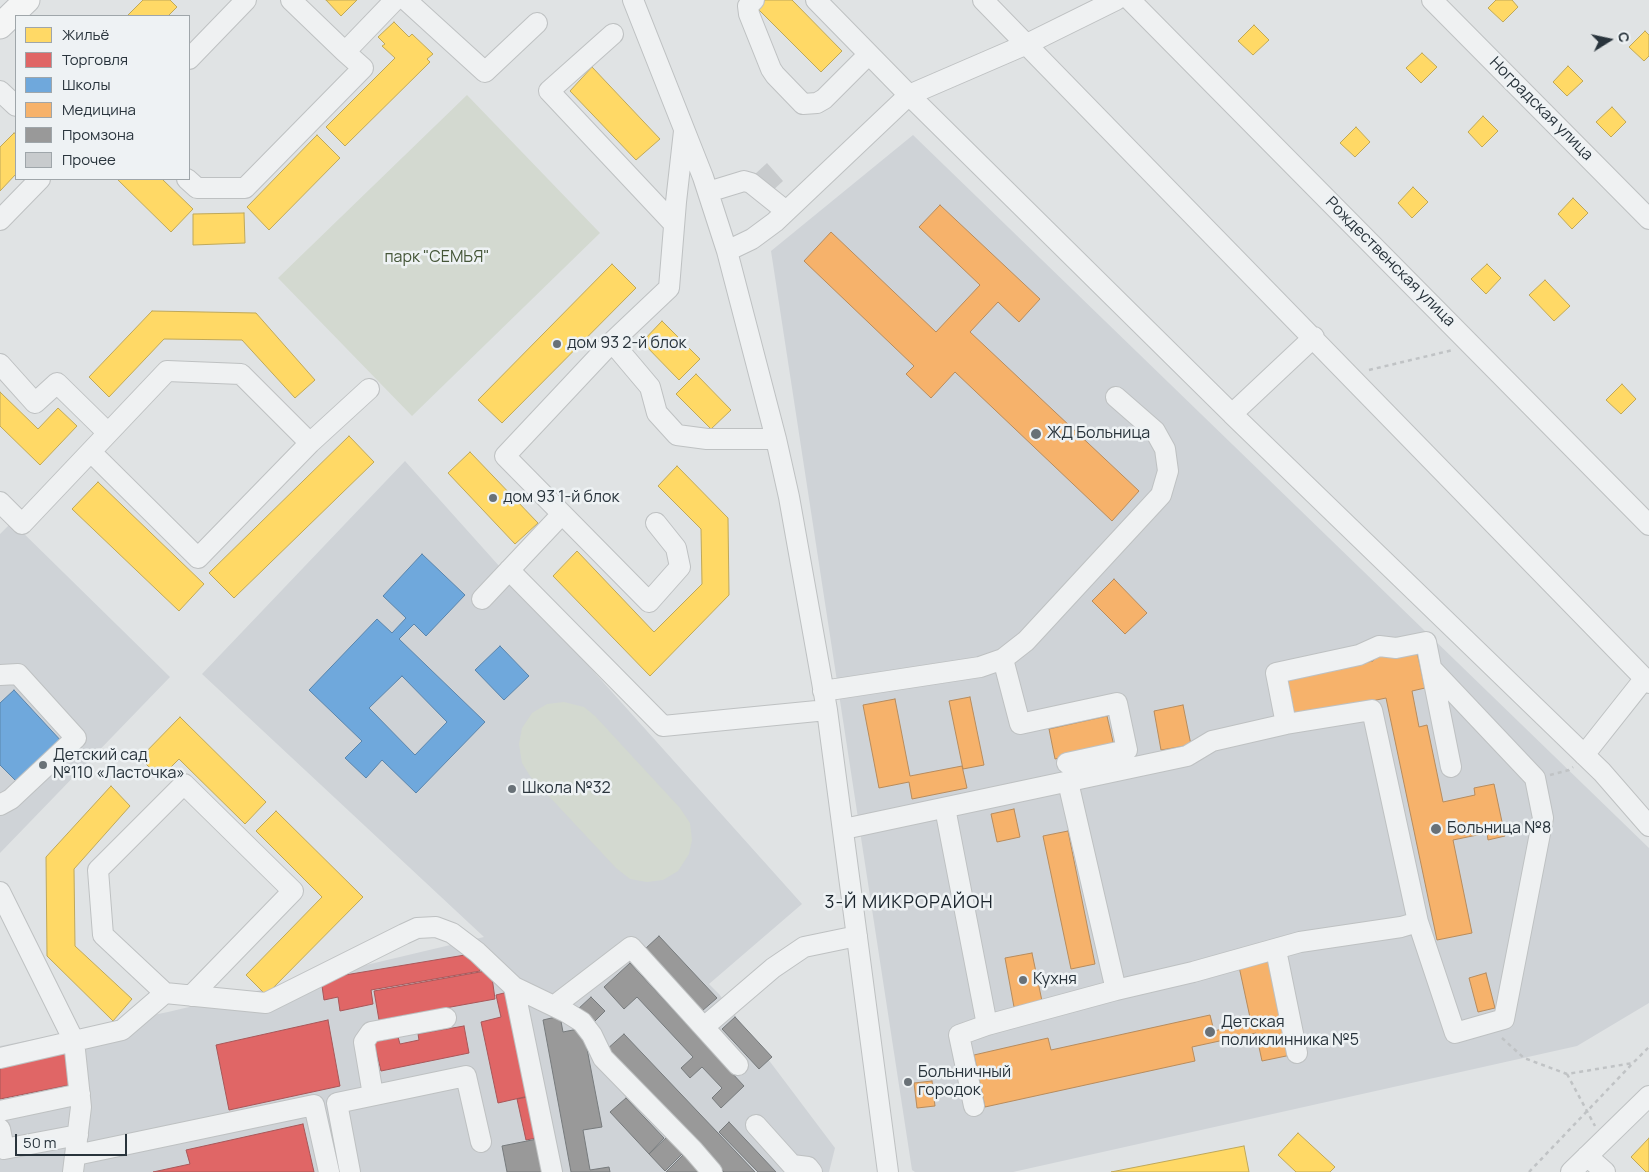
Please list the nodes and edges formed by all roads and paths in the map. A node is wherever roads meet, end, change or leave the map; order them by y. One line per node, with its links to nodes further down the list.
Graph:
1 (27, 0): 14 (main road)
2 (246, 0): 19 (street)
3 (291, 0): 17 (street)
4 (395, 0): 17 (street)
5 (406, 0): 13 (street)
6 (633, 0): 23 (street)
7 (754, 0): 18 (street)
8 (816, 0): 18 (street)
9 (984, 0): 16 (street)
10 (1116, 0): 16 (street)
11 (1130, 0): 34 (street, Рождественская улица)
12 (1432, 0): 28 (street, Ноградская улица)
13 (537, 23)
14 (0, 26)
15 (613, 34): 30 (street)
16 (1027, 44): 21 (street); 32 (street)
17 (345, 52): 25 (street)
18 (869, 54): 21 (street)
19 (190, 58)
20 (0, 91): 22 (street)
21 (909, 95): 27 (street); 39 (street)
22 (15, 105)
23 (685, 129): 26 (street); 30 (street)
24 (39, 180): 29 (street)
25 (188, 180)
26 (708, 192): 27 (street); 31 (street)
27 (786, 211): 31 (street)
28 (1649, 219)
29 (0, 220)
30 (674, 224): 33 (street)
31 (726, 251): 41 (street)
32 (1314, 337): 36 (street); 39 (street)
33 (612, 342): 41 (street); 45 (street)
34 (1472, 346): 36 (path); 47 (street, Рождественская улица)
35 (0, 364): 40 (street)
36 (1350, 375): 53 (street)
37 (369, 389): 42 (street)
38 (1116, 397): 50 (street)
39 (1232, 414): 56 (street)
40 (108, 433): 42 (street); 43 (street)
41 (776, 439): 54 (street)
42 (310, 443): 43 (street)
43 (91, 452): 44 (street)
44 (0, 502)
45 (562, 514): 46 (street); 48 (street)
46 (656, 523)
47 (1649, 525)
48 (508, 570): 49 (street); 54 (street)
49 (482, 598)
50 (1003, 659): 54 (street); 58 (street)
51 (1431, 668): 55 (street); 57 (street); 59 (street)
52 (0, 674): 60 (street)
53 (1647, 680): 56 (street)
54 (825, 701): 63 (street)
55 (1286, 724): 58 (street); 65 (street)
56 (1584, 755): 59 (path); 62 (street)
57 (1451, 767)
58 (1068, 773): 61 (street); 69 (street)
59 (1535, 778): 75 (street)
60 (0, 805)
61 (945, 808): 63 (street); 74 (street)
62 (1649, 826)
63 (844, 829): 66 (street)
64 (0, 892): 77 (street)
65 (1418, 922): 67 (street); 75 (street)
66 (858, 936): 76 (street); 102 (street)
67 (1276, 950): 69 (street); 79 (street)
68 (514, 986): 71 (street); 72 (street); 99 (street)
69 (1116, 990): 74 (street)
70 (165, 993): 71 (street); 71 (street); 77 (street)
71 (191, 996)
72 (554, 1006): 76 (street); 100 (street)
73 (446, 1018): 85 (street)
74 (987, 1024): 87 (street)
75 (1485, 1024): 83 (path)
76 (704, 1027): 82 (street)
77 (74, 1041): 80 (street); 84 (street)
78 (1649, 1046): 81 (path)
79 (1297, 1052)
80 (0, 1058)
81 (1633, 1063): 83 (path); 89 (path)
82 (738, 1065)
83 (1567, 1074): 89 (path)
84 (80, 1094): 88 (street); 92 (street)
85 (373, 1095): 94 (street); 98 (street)
86 (1649, 1096): 93 (street)
87 (974, 1106)
88 (0, 1111)
89 (1587, 1111): 93 (path); 103 (path)
90 (756, 1125): 101 (street)
91 (0, 1129): 92 (street)
92 (78, 1134): 96 (street)
93 (1603, 1141): 95 (street)
94 (481, 1142)
95 (1587, 1156): 104 (street); 105 (street)
96 (75, 1164): 97 (street)
97 (329, 1172)
98 (350, 1172)
99 (552, 1172)
100 (712, 1172)
101 (812, 1172)
102 (888, 1172)
103 (1529, 1172)
104 (1571, 1172)
105 (1605, 1172)

